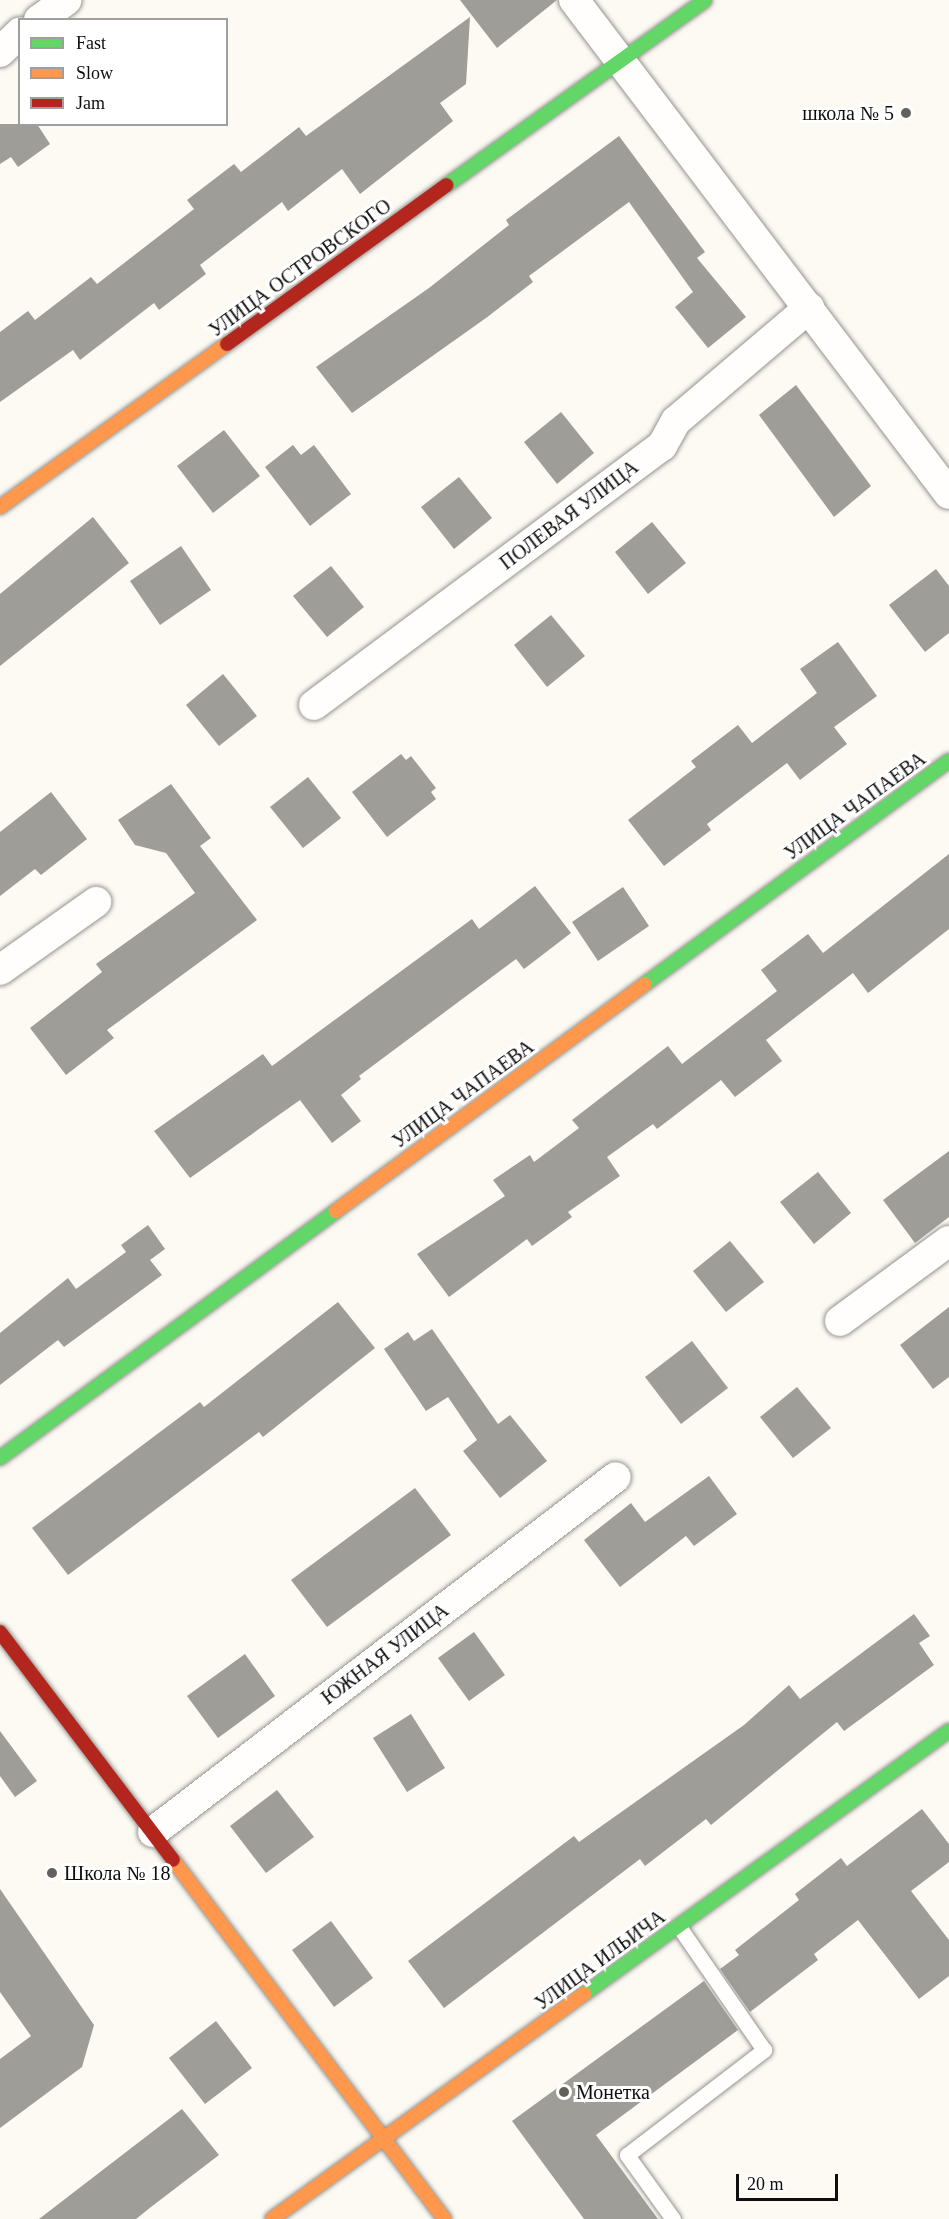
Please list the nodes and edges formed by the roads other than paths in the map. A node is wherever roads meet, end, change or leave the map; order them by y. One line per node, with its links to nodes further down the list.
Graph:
1 (67, 0): 4 (street)
2 (574, 0): 7 (street)
3 (705, 0): 7 (street)
4 (42, 18)
5 (18, 35): 6 (street)
6 (0, 52)
7 (622, 61): 8 (street); 10 (street, УЛИЦА ОСТРОВСКОГО)
8 (809, 308): 9 (street); 11 (street, ПОЛЕВАЯ УЛИЦА)
9 (949, 494)
10 (0, 507)
11 (314, 705)
12 (949, 762): 17 (street, УЛИЦА ЧАПАЕВА)
13 (96, 902): 14 (street)
14 (0, 970)
15 (949, 1241): 16 (street)
16 (840, 1321)
17 (0, 1458)
18 (616, 1477): 21 (street, ЮЖНАЯ УЛИЦА)
19 (0, 1632): 21 (street)
20 (949, 1731): 22 (street, УЛИЦА ИЛЬИЧА)
21 (153, 1832): 23 (street)
22 (679, 1927): 23 (street, УЛИЦА ИЛЬИЧА); 26 (lane)
23 (388, 2138): 24 (street, УЛИЦА ИЛЬИЧА); 25 (street)
24 (272, 2219)
25 (445, 2219)
26 (673, 2219)

